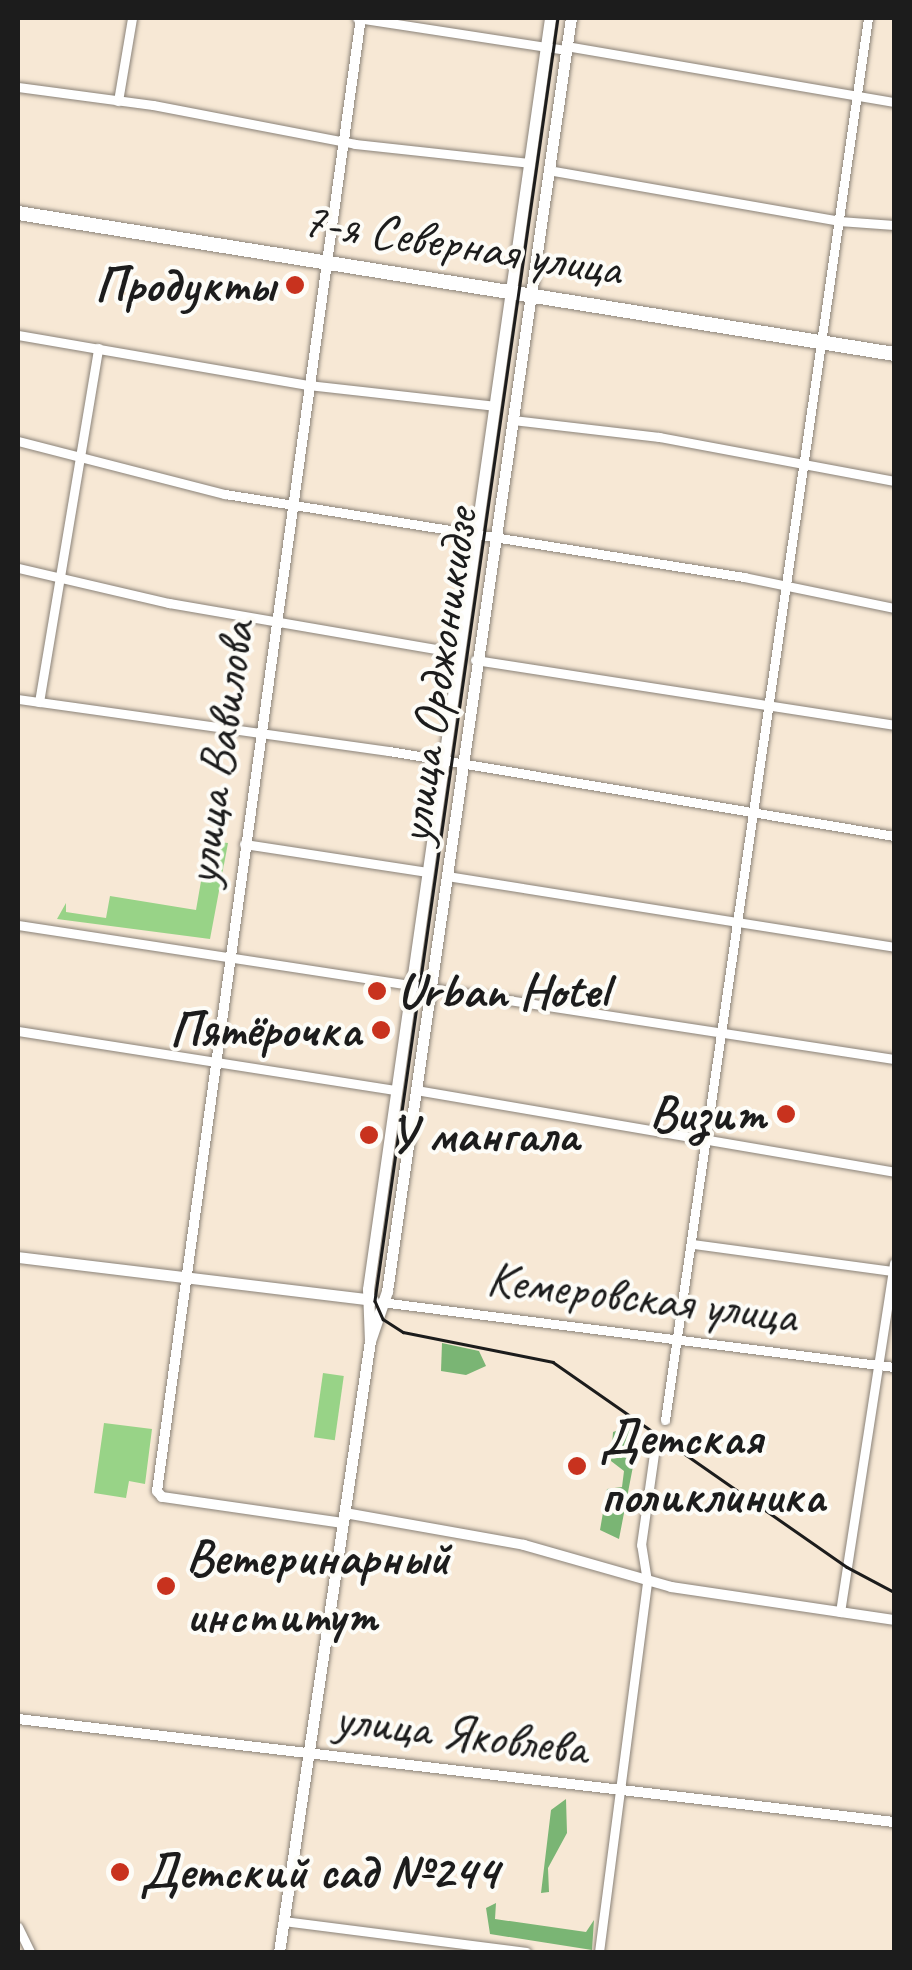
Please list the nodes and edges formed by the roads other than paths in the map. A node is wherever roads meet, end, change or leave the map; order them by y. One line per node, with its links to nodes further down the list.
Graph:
1 (132, 18): 10 (street)
2 (360, 18): 6 (street); 12 (street, улица Вавилова)
3 (550, 18): 6 (main road, улица Орджоникидзе)
4 (570, 18): 7 (main road, улица Орджоникидзе)
5 (868, 18): 9 (street)
6 (546, 48): 7 (street); 13 (main road, улица Орджоникидзе)
7 (566, 48): 9 (street); 14 (main road, улица Орджоникидзе)
8 (18, 87): 10 (street)
9 (856, 97): 11 (street); 16 (street)
10 (118, 101): 12 (street)
11 (894, 102)
12 (344, 140): 13 (street); 18 (street, улица Вавилова)
13 (529, 164): 19 (main road, улица Орджоникидзе)
14 (548, 170): 16 (street); 20 (main road, улица Орджоникидзе)
15 (18, 213): 18 (main road, 7-я Северная улица)
16 (839, 221): 17 (street); 22 (street)
17 (894, 225)
18 (326, 262): 19 (main road, 7-я Северная улица); 25 (street, улица Вавилова)
19 (510, 293): 20 (main road, 7-я Северная улица); 26 (main road, улица Орджоникидзе)
20 (531, 296): 22 (main road, 7-я Северная улица); 27 (main road, улица Орджоникидзе)
21 (18, 335): 23 (street)
22 (818, 342): 24 (main road, 7-я Северная улица); 30 (street)
23 (98, 348): 25 (street); 29 (street)
24 (894, 354)
25 (308, 385): 26 (street); 32 (street, улица Вавилова)
26 (494, 406): 33 (main road, улица Орджоникидзе)
27 (513, 420): 30 (street); 34 (main road, улица Орджоникидзе)
28 (18, 441): 29 (street)
29 (82, 459): 32 (street); 36 (street)
30 (804, 466): 31 (street); 37 (street)
31 (894, 481)
32 (291, 502): 33 (street); 39 (street, улица Вавилова)
33 (476, 534): 34 (street); 40 (main road, улица Орджоникидзе)
34 (494, 537): 37 (street); 41 (main road, улица Орджоникидзе)
35 (18, 568): 36 (street)
36 (63, 579): 39 (street); 43 (street)
37 (786, 590): 38 (street); 44 (street)
38 (894, 608)
39 (276, 624): 40 (street); 46 (street, улица Вавилова)
40 (459, 653): 47 (main road, улица Орджоникидзе)
41 (475, 660): 44 (street); 48 (main road, улица Орджоникидзе)
42 (18, 699): 43 (street)
43 (39, 702): 46 (street)
44 (770, 704): 45 (street); 49 (street)
45 (894, 725)
46 (260, 735): 47 (street); 51 (street, улица Вавилова)
47 (444, 762): 48 (street); 52 (main road, улица Орджоникидзе)
48 (460, 765): 49 (street); 53 (main road, улица Орджоникидзе)
49 (754, 813): 50 (street); 54 (street)
50 (894, 836)
51 (244, 844): 52 (street); 57 (street, улица Вавилова)
52 (428, 872): 58 (main road, улица Орджоникидзе)
53 (447, 876): 54 (street); 59 (main road, улица Орджоникидзе)
54 (738, 921): 56 (street); 60 (street)
55 (18, 925): 57 (street)
56 (894, 947)
57 (227, 956): 58 (street); 63 (street, улица Вавилова)
58 (412, 984): 59 (street); 64 (main road, улица Орджоникидзе)
59 (427, 986): 60 (street); 65 (main road, улица Орджоникидзе)
60 (722, 1031): 62 (street); 66 (street)
61 (18, 1032): 63 (street)
62 (894, 1059)
63 (212, 1061): 64 (street); 72 (street, улица Вавилова)
64 (396, 1090): 73 (main road, улица Орджоникидзе)
65 (416, 1090): 66 (street); 73 (main road, улица Орджоникидзе)
66 (707, 1139): 67 (street); 68 (street)
67 (894, 1172)
68 (693, 1244): 71 (street); 74 (street)
69 (18, 1257): 72 (main road, Кемеровская улица)
70 (894, 1263): 71 (street)
71 (893, 1271): 75 (street)
72 (186, 1276): 73 (main road, Кемеровская улица); 79 (street, улица Вавилова)
73 (374, 1301): 74 (street, Кемеровская улица); 79 (main road, улица Орджоникидзе)
74 (676, 1340): 75 (street, Кемеровская улица); 77 (street)
75 (876, 1365): 76 (street, Кемеровская улица); 81 (street)
76 (894, 1368)
77 (664, 1420)
78 (656, 1440): 80 (street)
79 (344, 1518): 80 (street); 84 (main road, улица Орджоникидзе)
80 (647, 1581): 81 (street); 85 (street)
81 (840, 1612): 82 (street)
82 (894, 1620)
83 (18, 1719): 84 (street, улица Яковлева)
84 (309, 1752): 85 (street, улица Яковлева); 87 (main road, улица Орджоникидзе)
85 (621, 1791): 86 (street, улица Яковлева); 92 (street)
86 (894, 1822)
87 (284, 1921): 90 (main road, улица Орджоникидзе); 91 (street)
88 (18, 1927): 89 (street)
89 (30, 1952)
90 (279, 1952)
91 (526, 1952)
92 (600, 1952)

